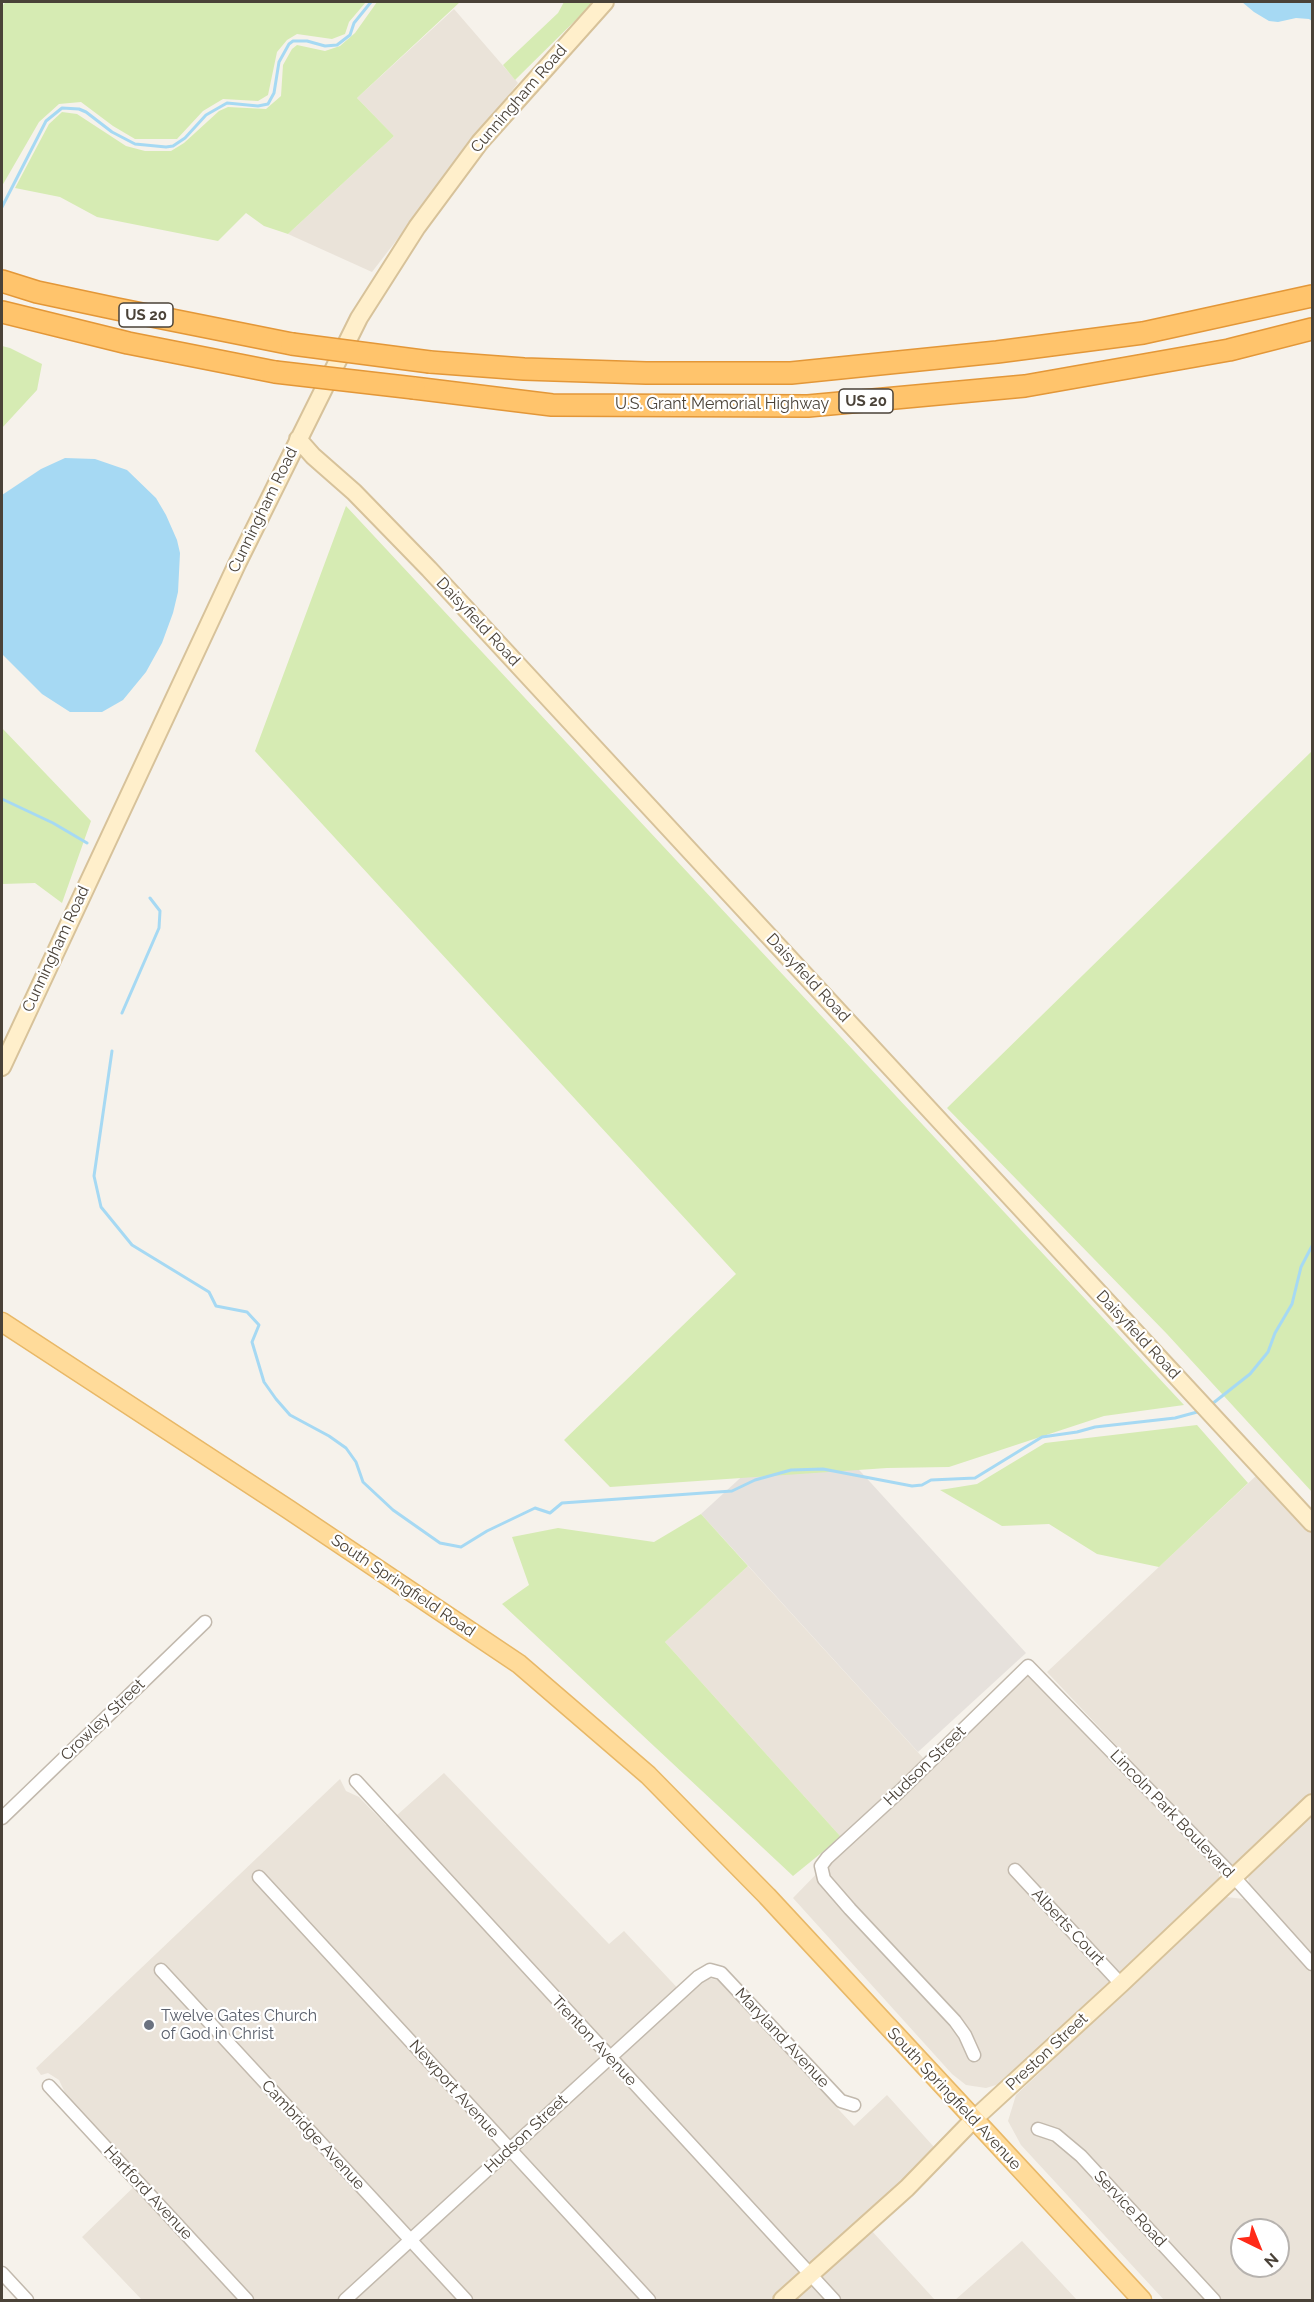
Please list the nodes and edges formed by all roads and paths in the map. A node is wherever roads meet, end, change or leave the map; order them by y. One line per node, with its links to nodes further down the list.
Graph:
1 (605, 2): 6 (street, Cunningham Road)
2 (2, 281): 3 (highway, U.S. Grant Memorial Highway / US 20, bridge)
3 (1312, 296)
4 (2, 312): 5 (highway, U.S. Grant Memorial Highway / US 20, bridge)
5 (1312, 329)
6 (298, 439): 7 (street, Cunningham Road); 9 (street, Daisyfield Road)
7 (2, 1067)
8 (2, 1322): 18 (main road, South Springfield Road)
9 (1312, 1523)
10 (205, 1622): 14 (street, Crowley Street)
11 (1028, 1666): 17 (street, Lincoln Park Boulevard); 23 (street, Hudson Street)
12 (356, 1781): 24 (street, Trenton Avenue)
13 (1312, 1803): 17 (street, Preston Street)
14 (2, 1818)
15 (1015, 1870): 22 (street, Alberts Court)
16 (259, 1876): 29 (street, Newport Avenue)
17 (1233, 1876): 19 (street, Lincoln Park Boulevard); 22 (street, Preston Street)
18 (767, 1896): 27 (main road, South Springfield Avenue)
19 (1312, 1964)
20 (161, 1970): 30 (street, Cambridge Avenue)
21 (710, 1970): 24 (street, Hudson Street); 26 (street, Maryland Avenue)
22 (1120, 1984): 27 (street, Preston Street)
23 (974, 2055)
24 (609, 2058): 29 (street, Hudson Street); 32 (street, Trenton Avenue)
25 (49, 2086): 34 (street, Hartford Avenue)
26 (854, 2105)
27 (973, 2120): 32 (street, Preston Street); 40 (main road, South Springfield Avenue)
28 (1038, 2128): 41 (street, Service Road)
29 (509, 2150): 30 (street, Hudson Street); 37 (street, Newport Avenue)
30 (411, 2241): 35 (street, Hudson Street); 36 (street, Cambridge Avenue)
31 (2, 2273): 33 (street)
32 (811, 2274): 38 (street, Preston Street); 39 (street, Trenton Avenue)
33 (27, 2301)
34 (247, 2301)
35 (345, 2301)
36 (466, 2301)
37 (649, 2301)
38 (782, 2301)
39 (834, 2301)
40 (1142, 2301)
41 (1214, 2301)

